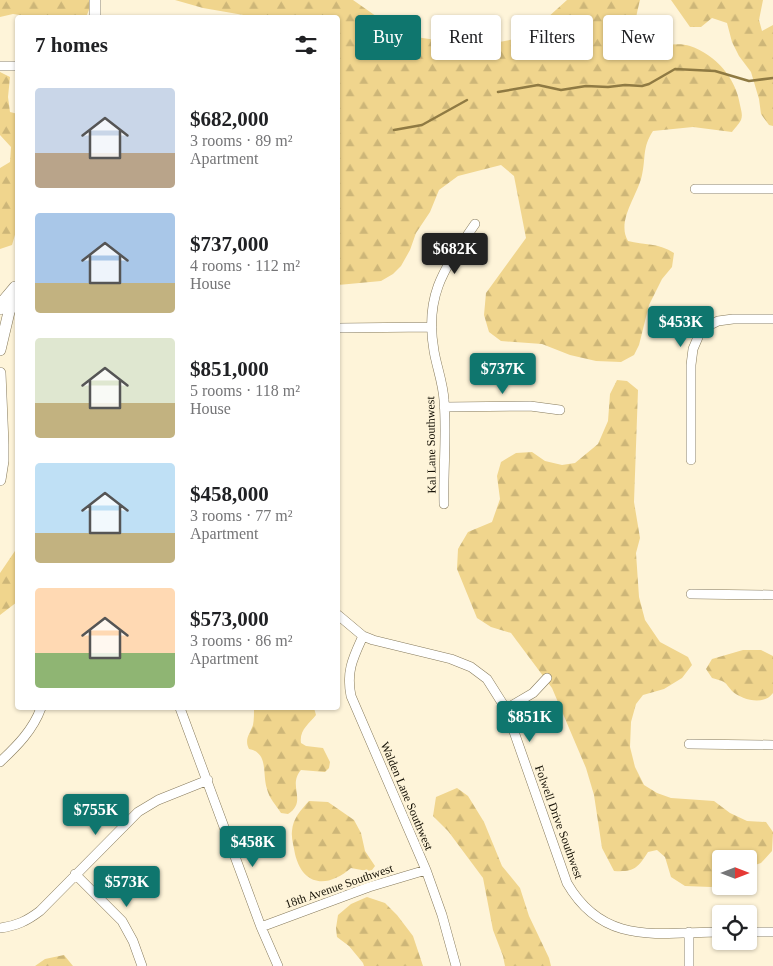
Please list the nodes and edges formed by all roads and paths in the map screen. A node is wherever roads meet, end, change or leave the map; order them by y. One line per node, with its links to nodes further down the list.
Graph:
1 (95, 0): 2 (street)
2 (95, 15)
3 (0, 66): 4 (street)
4 (15, 66)
5 (695, 189): 6 (street)
6 (773, 189)
7 (475, 224): 12 (street, Kal Lane Southwest)
8 (15, 287): 10 (street)
9 (15, 297): 14 (street)
10 (0, 309)
11 (773, 319): 19 (street)
12 (432, 327): 13 (street); 16 (street, Kal Lane Southwest)
13 (340, 328)
14 (0, 350)
15 (0, 372): 18 (street)
16 (444, 406): 17 (street); 21 (street, Kal Lane Southwest)
17 (560, 410)
18 (0, 423): 20 (street)
19 (691, 460)
20 (0, 480)
21 (444, 504)
22 (691, 594): 23 (street)
23 (773, 595)
24 (340, 617): 25 (street, Folwell Drive Southwest)
25 (363, 636): 27 (street, Folwell Drive Southwest); 34 (street, Walden Lane Southwest)
26 (547, 678): 27 (street)
27 (506, 709): 38 (street, Folwell Drive Southwest)
28 (40, 710): 32 (street)
29 (181, 710): 33 (street)
30 (689, 744): 31 (street)
31 (773, 746)
32 (0, 762)
33 (208, 780): 35 (street); 36 (street)
34 (426, 870): 36 (street, 18th Avenue Southwest); 44 (street, Walden Lane Southwest)
35 (74, 874): 37 (street); 42 (street)
36 (261, 927): 43 (street)
37 (0, 928)
38 (689, 932): 39 (street); 45 (street)
39 (712, 932)
40 (757, 932): 41 (street)
41 (773, 932)
42 (142, 966)
43 (278, 966)
44 (456, 966)
45 (689, 966)

